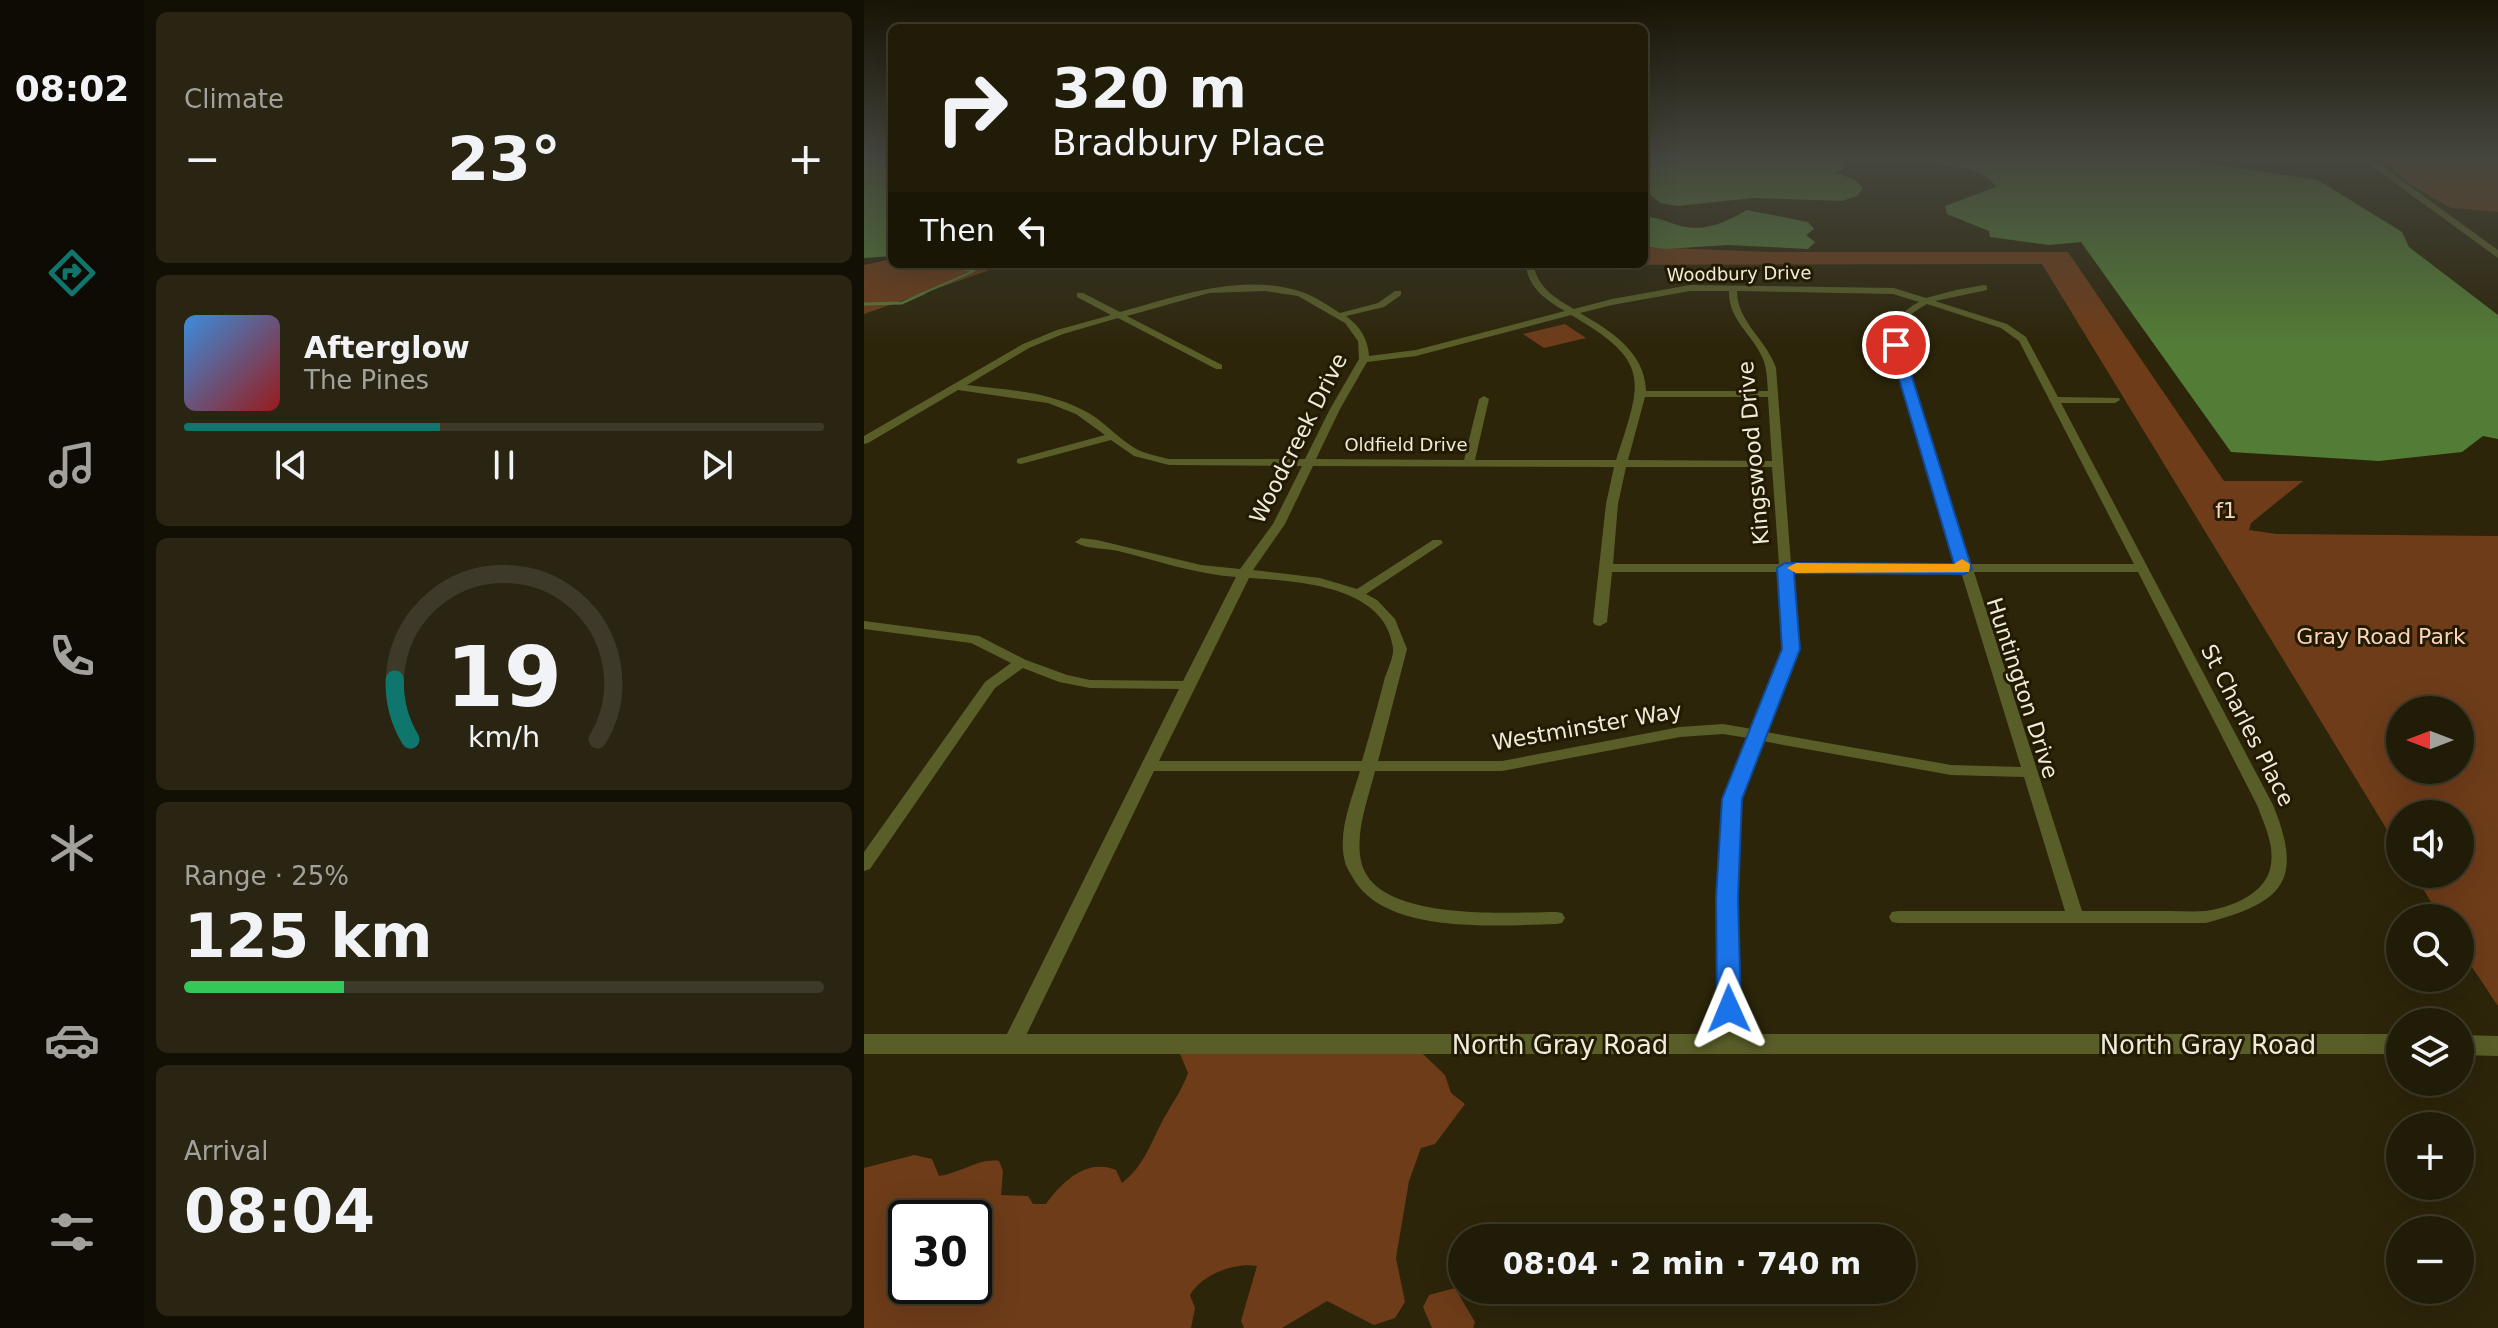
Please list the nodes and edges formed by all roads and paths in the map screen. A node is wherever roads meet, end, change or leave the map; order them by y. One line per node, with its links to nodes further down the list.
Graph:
1 (2451, 221): 2 (street)
2 (2498, 255)
3 (1530, 268): 9 (street)
4 (1733, 288): 8 (street, Woodbury Drive); 9 (street, Woodbury Drive); 16 (street, Kingswood Drive)
5 (1984, 288): 8 (street)
6 (1398, 293): 11 (street)
7 (1080, 295): 10 (street)
8 (1929, 301): 18 (street, St Charles Place); 32 (street, Huntington Drive)
9 (1574, 311): 12 (street, Woodbury Drive); 15 (street)
10 (1118, 314): 11 (street, Woodcreek Drive); 13 (street); 14 (street, Woodcreek Drive)
11 (1341, 315): 12 (street, Woodcreek Drive)
12 (1364, 359): 23 (street, Woodcreek Drive)
13 (1219, 367)
14 (959, 387): 20 (street, Oldfield Drive); 21 (street, Woodcreek Drive)
15 (1641, 394): 16 (street); 25 (street)
16 (1773, 394): 26 (street, Kingswood Drive)
17 (1484, 399): 24 (street)
18 (2055, 400): 19 (street); 31 (street, St Charles Place)
19 (2115, 400)
20 (1110, 437): 22 (street); 23 (street, Oldfield Drive)
21 (864, 441)
22 (1021, 461)
23 (1310, 463): 24 (street, Oldfield Drive); 33 (street, Woodcreek Drive)
24 (1469, 463): 25 (street, Oldfield Drive)
25 (1621, 463): 26 (street, Oldfield Drive); 29 (street)
26 (1777, 464): 30 (street, Kingswood Drive)
27 (1081, 542): 33 (street)
28 (1437, 543): 34 (street)
29 (1608, 568): 30 (street); 35 (street)
30 (1785, 568): 32 (street); 39 (street, Kingswood Drive)
31 (2141, 568): 32 (street); 46 (street, St Charles Place)
32 (1964, 569): 42 (street, Huntington Drive)
33 (1244, 575): 34 (street); 38 (street, Woodcreek Drive)
34 (1358, 594): 41 (street)
35 (1600, 622)
36 (864, 625): 37 (street)
37 (1021, 663): 38 (street); 43 (street)
38 (1188, 685): 40 (street, Woodcreek Drive)
39 (1757, 733): 41 (street, Westminster Way); 42 (street, Westminster Way); 51 (street, Kingswood Drive)
40 (1149, 766): 41 (street, Westminster Way); 48 (street, Woodcreek Drive)
41 (1369, 766): 45 (street)
42 (2029, 772): 46 (street, Huntington Drive)
43 (864, 865)
44 (1898, 917): 46 (street, St Charles Place)
45 (1556, 918)
46 (2076, 918)
47 (864, 1044): 48 (street, North Gray Road)
48 (1012, 1044): 51 (street, North Gray Road)
49 (2386, 1044): 51 (street, North Gray Road)
50 (2474, 1045): 52 (street)
51 (1731, 1046)
52 (2498, 1046)

